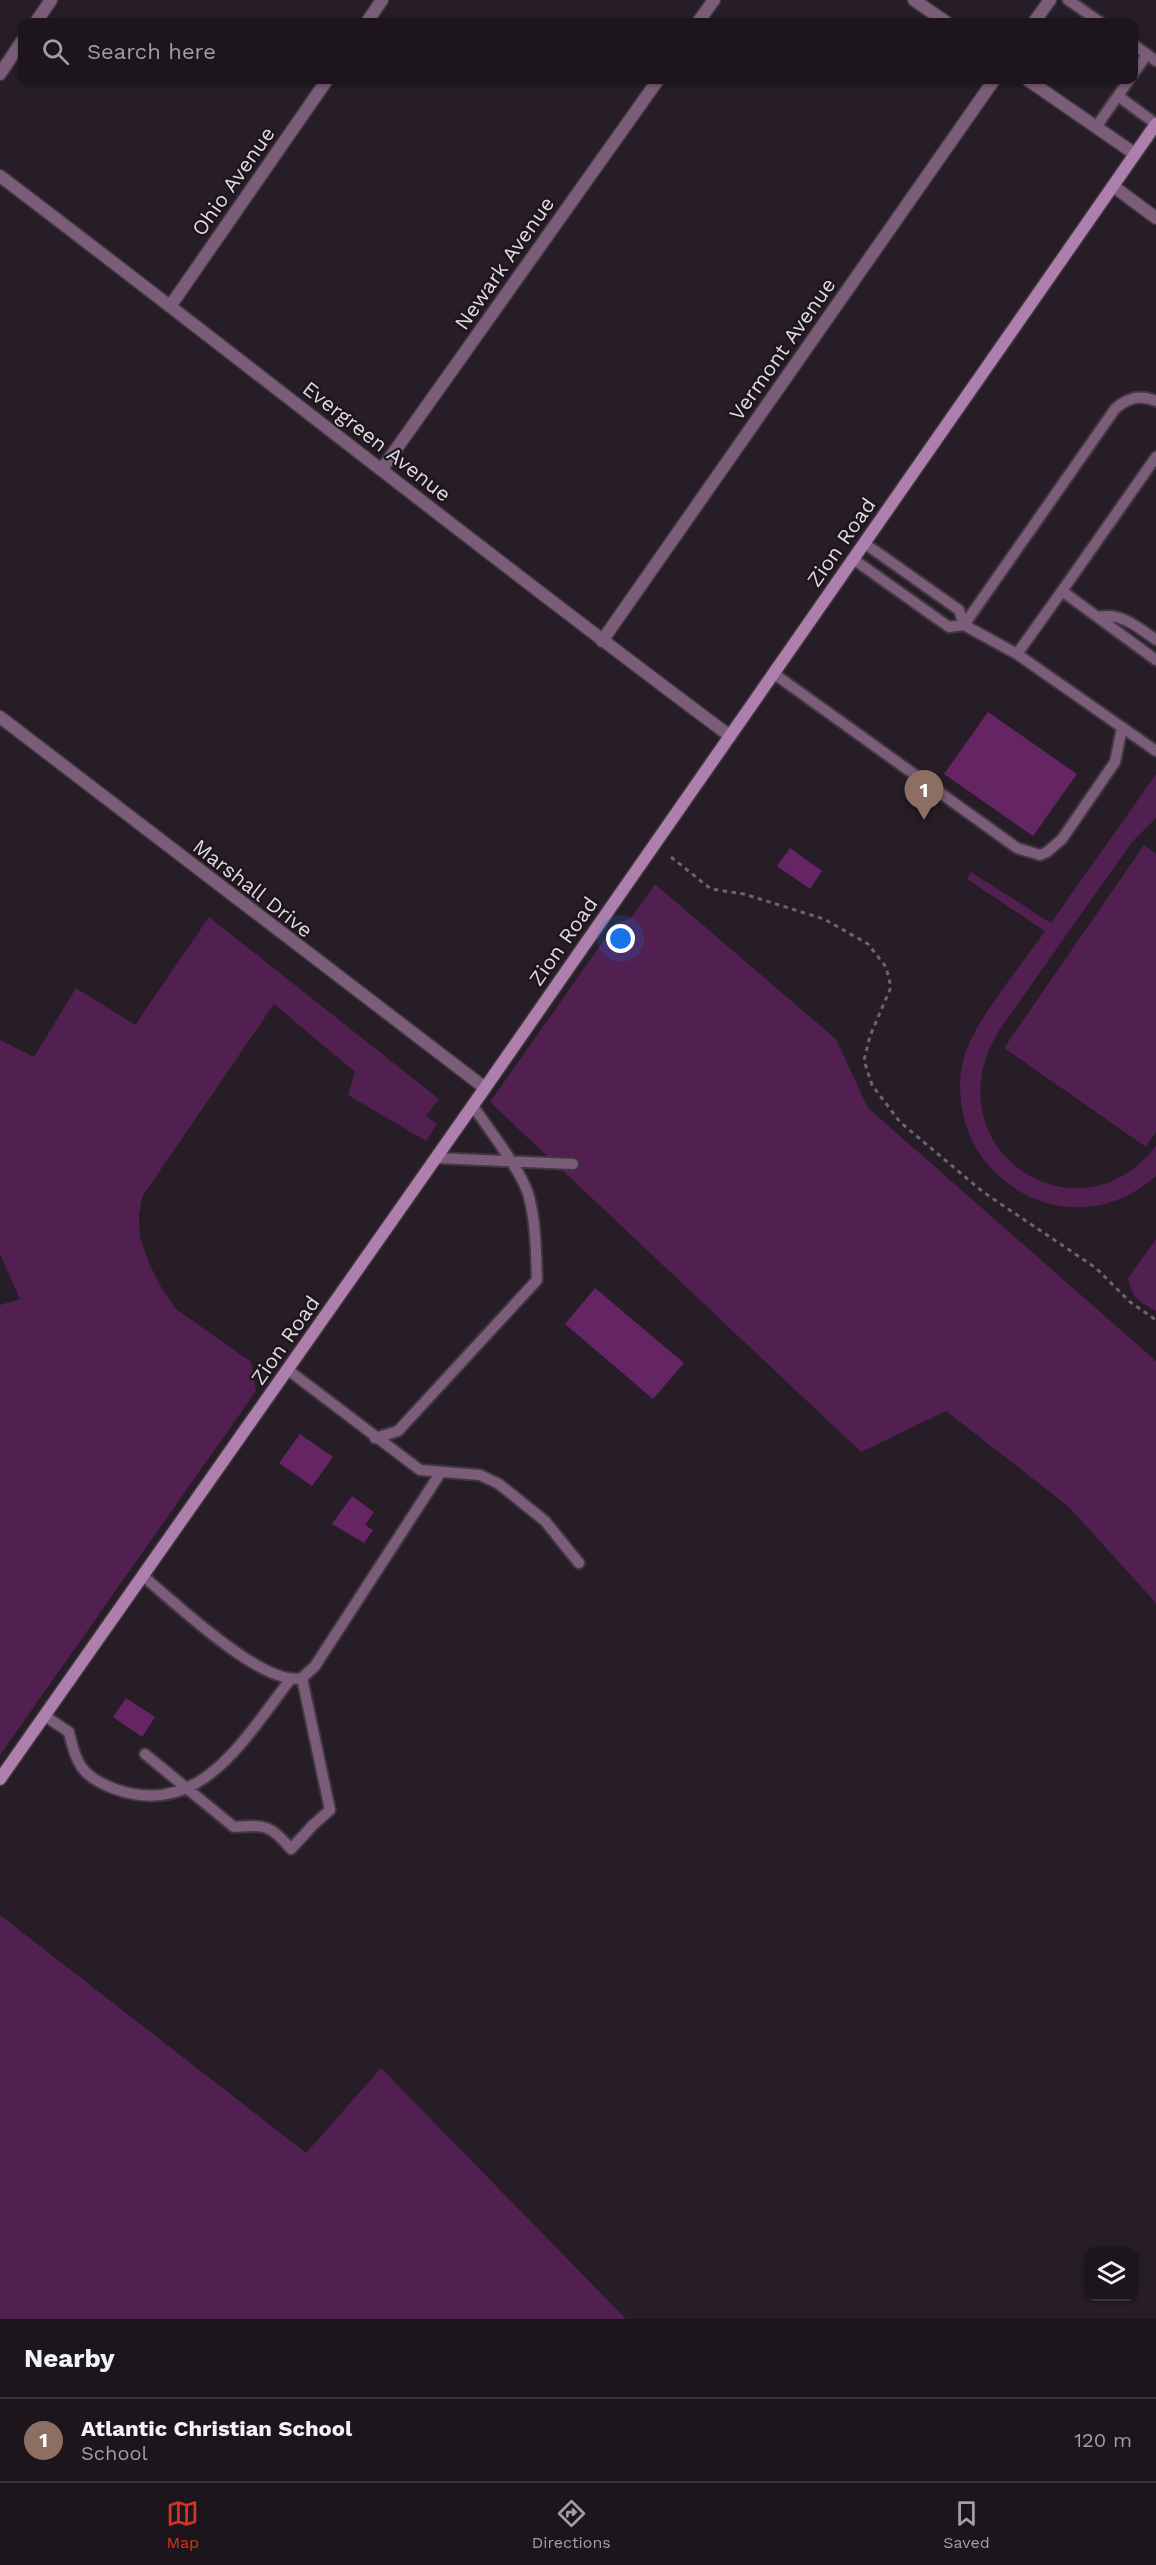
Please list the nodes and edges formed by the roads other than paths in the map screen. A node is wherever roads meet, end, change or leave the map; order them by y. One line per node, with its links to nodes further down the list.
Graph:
1 (51, 0): 7 (street)
2 (382, 0): 8 (street)
3 (714, 0): 9 (street)
4 (914, 0): 10 (street)
5 (1050, 0): 11 (street)
6 (1068, 0): 12 (lane)
7 (39, 18)
8 (370, 18)
9 (701, 18)
10 (940, 18)
11 (1037, 18)
12 (1094, 18)
13 (18, 47): 17 (street)
14 (1138, 48): 15 (lane)
15 (1151, 58): 16 (lane)
16 (1138, 69)
17 (0, 74)
18 (324, 84): 30 (street, Ohio Avenue)
19 (655, 84): 33 (street, Newark Avenue)
20 (991, 84): 40 (street, Vermont Avenue)
21 (1038, 84): 25 (street)
22 (1126, 84): 23 (lane)
23 (1118, 96): 24 (lane); 25 (lane)
24 (1156, 124): 26 (street, Zion Road)
25 (1096, 127): 26 (street)
26 (1135, 154): 28 (street, Zion Road)
27 (0, 176): 30 (street, Evergreen Avenue)
28 (1113, 186): 29 (street); 34 (street, Zion Road)
29 (1156, 218)
30 (171, 305): 33 (street, Evergreen Avenue)
31 (1156, 401): 38 (lane)
32 (1156, 456): 36 (lane)
33 (382, 469): 40 (street, Evergreen Avenue)
34 (864, 543): 35 (street, Zion Road); 38 (lane)
35 (853, 559): 38 (lane); 43 (street, Zion Road)
36 (1062, 591): 37 (lane); 41 (lane)
37 (1099, 617): 39 (lane); 42 (lane)
38 (964, 625): 41 (lane)
39 (1156, 640)
40 (602, 641): 46 (street, Evergreen Avenue)
41 (1017, 654): 45 (lane)
42 (1156, 660)
43 (773, 673): 45 (lane); 46 (street, Zion Road)
44 (0, 717): 48 (street, Marshall Drive)
45 (1122, 728): 47 (lane)
46 (730, 736): 48 (street, Zion Road)
47 (1156, 751)
48 (485, 1088): 49 (street, Zion Road)
49 (473, 1106): 50 (street, Zion Road); 51 (lane)
50 (436, 1158): 51 (lane); 53 (street, Zion Road)
51 (509, 1161): 52 (lane); 54 (lane)
52 (573, 1164)
53 (288, 1370): 54 (lane); 57 (street, Zion Road)
54 (375, 1438): 55 (lane)
55 (441, 1472): 56 (lane); 58 (lane)
56 (579, 1563)
57 (142, 1576): 58 (lane); 59 (street, Zion Road)
58 (296, 1679): 62 (lane); 62 (lane)
59 (45, 1716): 61 (street, Zion Road); 62 (lane)
60 (145, 1755): 62 (lane)
61 (0, 1779)
62 (189, 1789)

